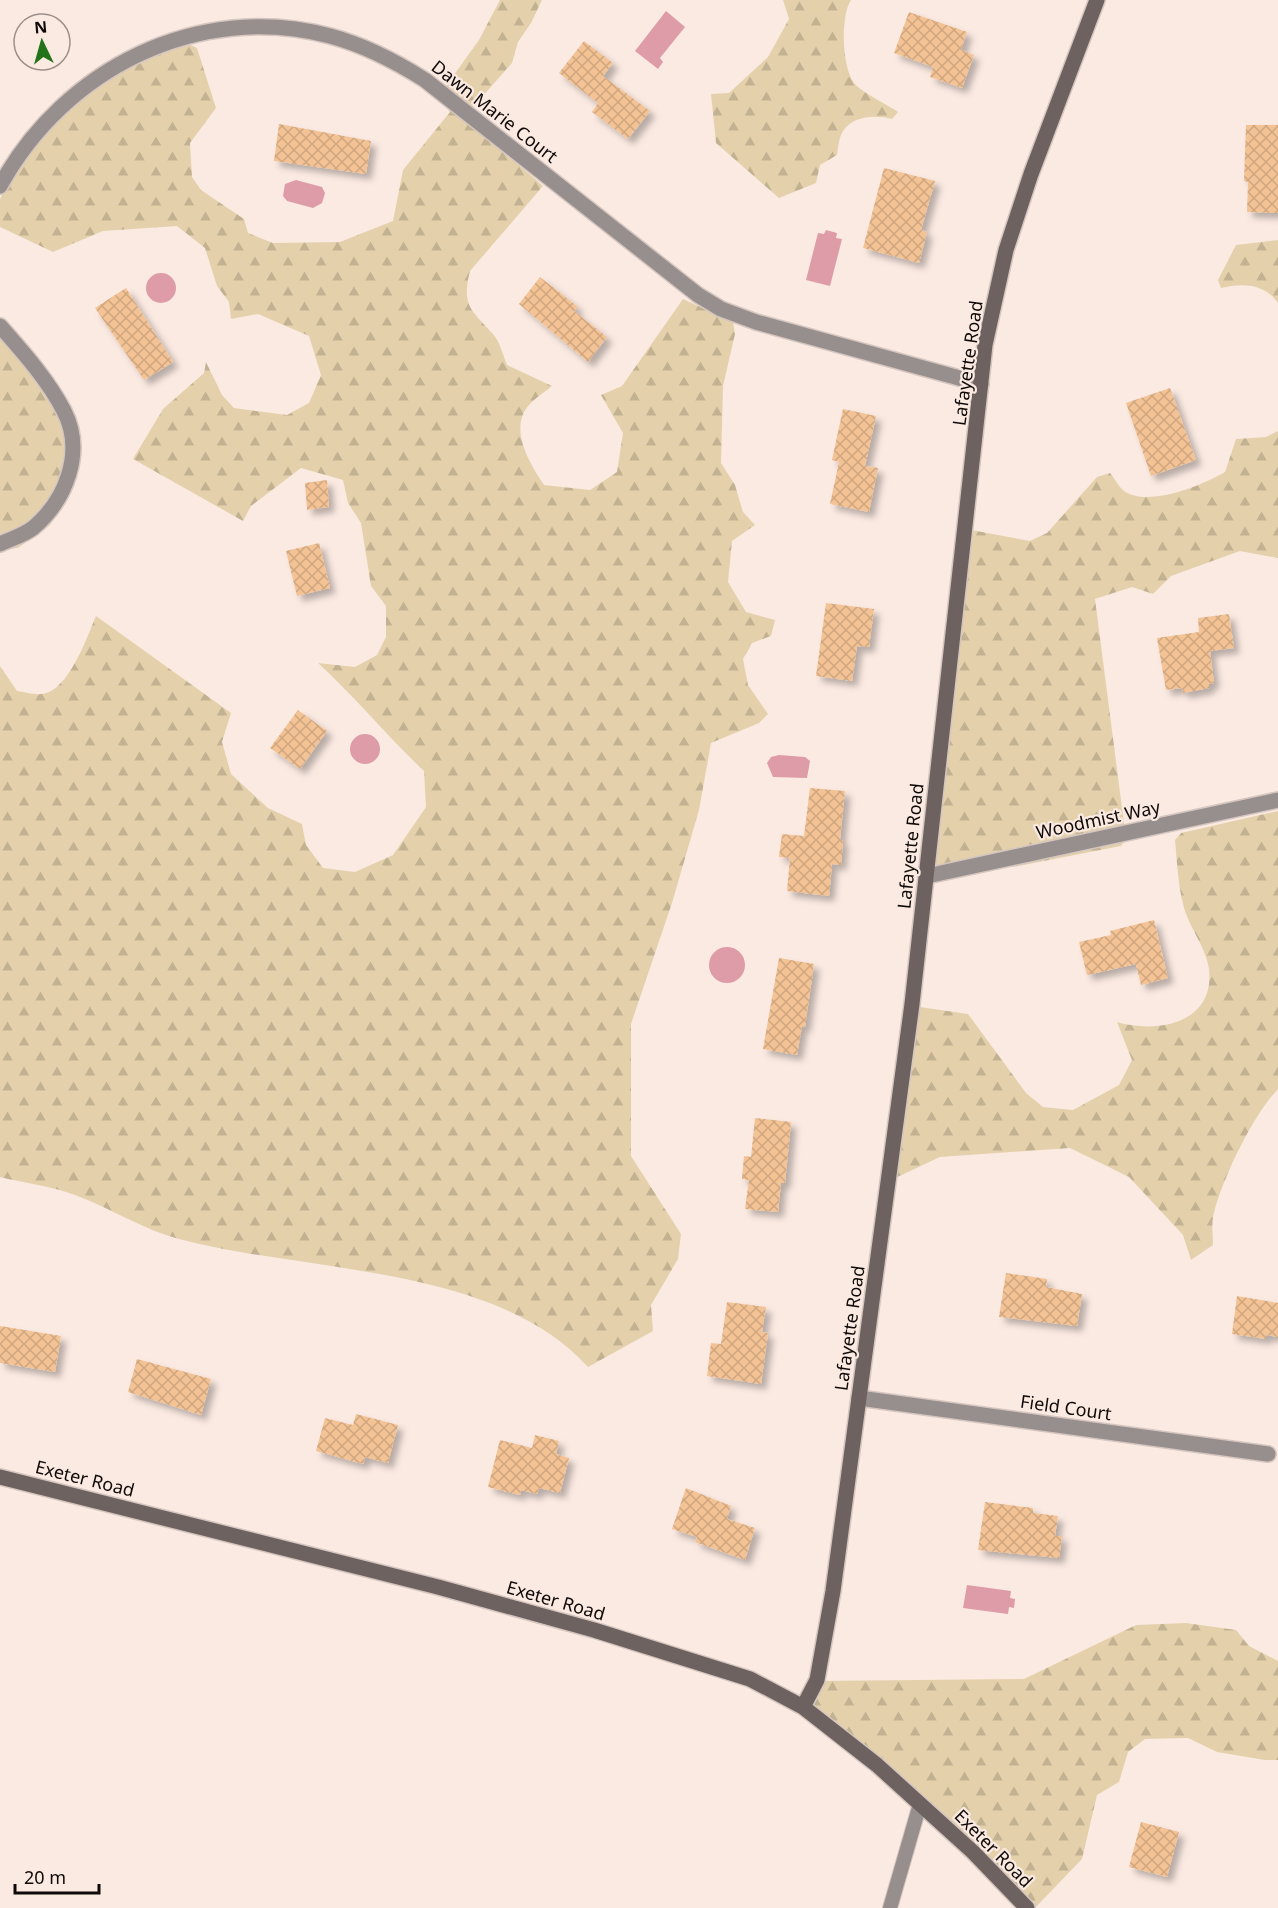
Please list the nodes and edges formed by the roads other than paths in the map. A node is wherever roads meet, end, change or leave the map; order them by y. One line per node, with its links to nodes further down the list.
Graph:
1 (1097, 0): 4 (street, Lafayette Road)
2 (0, 186): 4 (street, Dawn Marie Court)
3 (0, 326): 5 (street)
4 (981, 384): 7 (street, Lafayette Road)
5 (0, 544)
6 (1278, 800): 7 (street, Woodmist Way)
7 (927, 876): 8 (street, Lafayette Road)
8 (859, 1398): 9 (street, Field Court); 11 (street, Lafayette Road)
9 (1268, 1454)
10 (0, 1477): 11 (street, Exeter Road)
11 (803, 1707): 12 (street, Exeter Road)
12 (920, 1804): 13 (lane); 14 (street, Exeter Road)
13 (890, 1908)
14 (1027, 1908)

